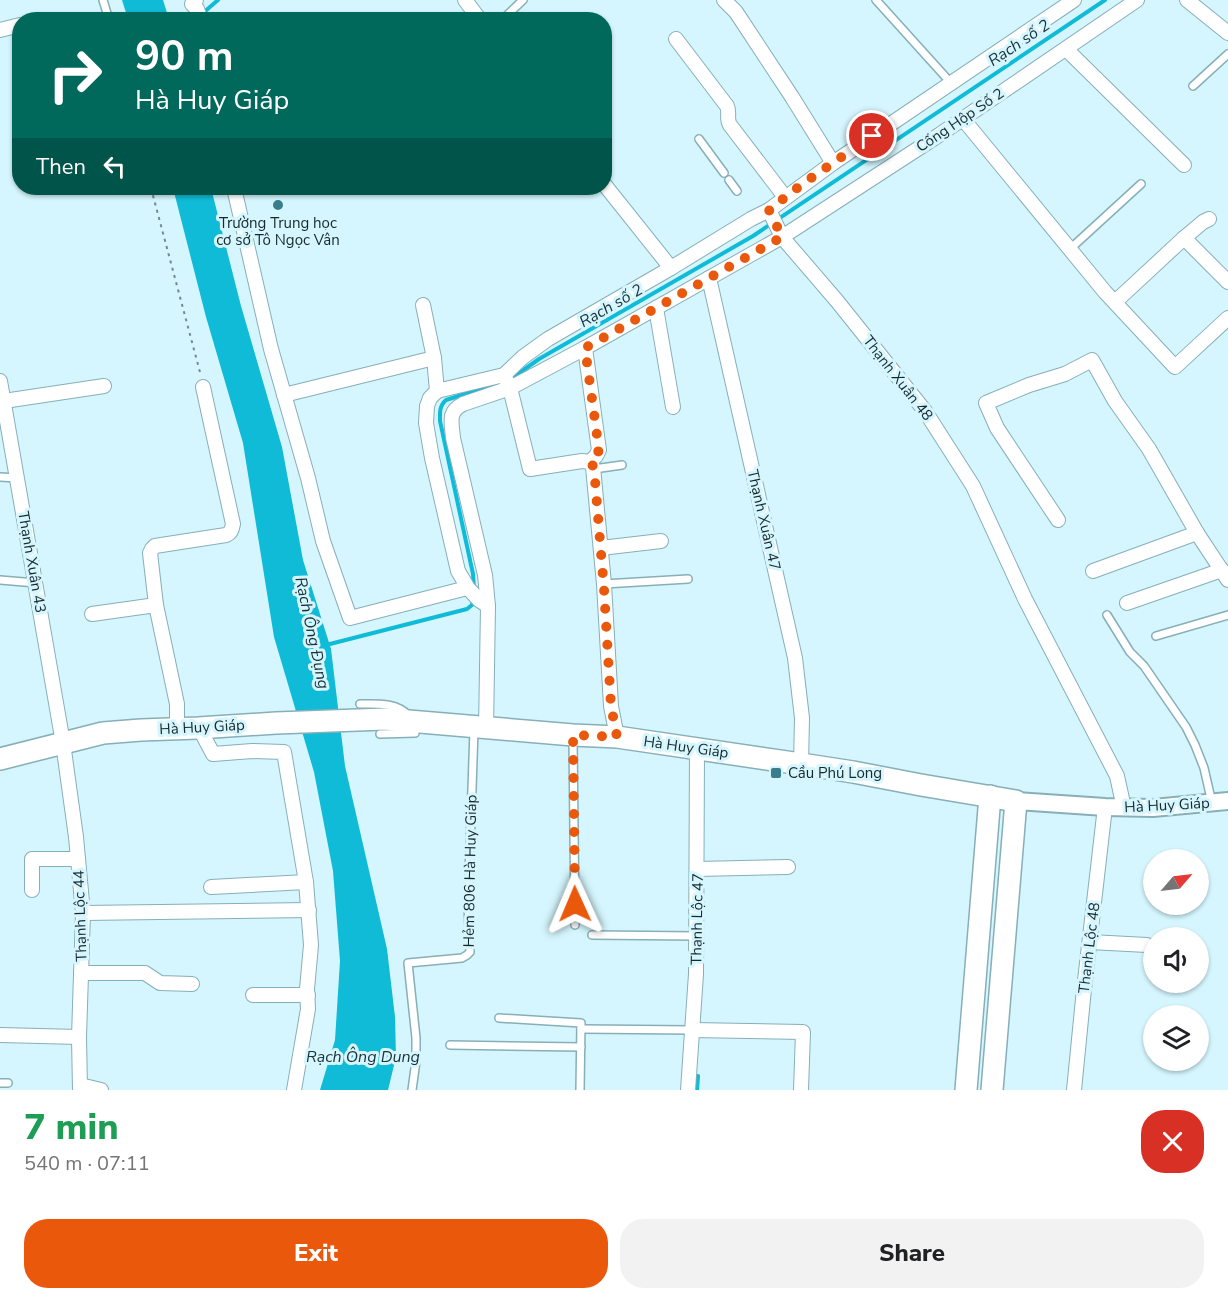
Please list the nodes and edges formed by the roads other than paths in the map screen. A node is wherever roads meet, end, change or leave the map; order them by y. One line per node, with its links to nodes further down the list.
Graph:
1 (523, 0): 7 (lane)
2 (724, 0): 16 (street)
3 (876, 0): 12 (lane)
4 (1074, 0): 12 (street)
5 (1137, 0): 10 (street, Cống Hộp Số 2)
6 (1187, 0): 8 (street)
7 (510, 12)
8 (1228, 33)
9 (676, 39): 24 (street)
10 (1066, 49): 14 (street, Cống Hộp Số 2); 17 (street)
11 (1228, 54): 13 (lane)
12 (951, 83): 16 (street)
13 (1193, 86)
14 (963, 119): 27 (street, Cống Hộp Số 2); 29 (street)
15 (699, 139): 18 (lane)
16 (833, 163): 24 (street)
17 (1184, 165)
18 (724, 173)
19 (729, 180): 21 (lane)
20 (1141, 184): 29 (lane)
21 (737, 191)
22 (612, 194): 30 (street)
23 (236, 195): 44 (street)
24 (785, 196): 25 (street)
25 (758, 212): 27 (street, Thạnh Xuân 48); 30 (street)
26 (1209, 219): 28 (street)
27 (782, 237): 31 (street, Cống Hộp Số 2); 84 (street, Thạnh Xuân 48)
28 (1184, 237): 32 (street); 33 (street)
29 (1070, 249): 33 (street)
30 (671, 268): 40 (street)
31 (709, 278): 35 (street, Cống Hộp Số 2); 79 (street, Thạnh Xuân 47)
32 (1228, 282)
33 (1114, 302): 36 (street)
34 (423, 305): 38 (street)
35 (656, 308): 37 (street, Cống Hộp Số 2); 46 (street)
36 (1228, 318)
37 (585, 348): 40 (street, Cống Hộp Số 2); 48 (street)
38 (434, 358): 43 (street); 44 (street)
39 (0, 381): 45 (street, Thạnh Xuân 43)
40 (507, 381): 43 (street); 48 (street); 62 (street)
41 (104, 386): 45 (street)
42 (203, 387): 64 (street)
43 (437, 391): 61 (street)
44 (284, 395): 61 (street)
45 (4, 401): 50 (street, Thạnh Xuân 43)
46 (673, 407)
47 (622, 465): 48 (lane)
48 (592, 466): 54 (street)
49 (0, 477): 50 (lane)
50 (18, 478): 59 (street, Thạnh Xuân 43)
51 (1058, 520): 52 (street)
52 (1197, 533): 55 (street); 56 (street)
53 (661, 541): 54 (street)
54 (601, 548): 60 (street)
55 (1093, 571)
56 (1225, 575): 63 (street)
57 (688, 579): 60 (lane)
58 (0, 580): 59 (lane)
59 (36, 583): 76 (street, Thạnh Xuân 43)
60 (604, 585): 75 (street)
61 (468, 588): 62 (street)
62 (484, 603): 72 (street)
63 (1128, 603)
64 (156, 605): 65 (street); 73 (street)
65 (92, 614)
66 (1107, 615): 82 (lane)
67 (1228, 615): 68 (lane)
68 (1156, 636)
69 (360, 704): 70 (lane)
70 (414, 722): 71 (main road, Hà Huy Giáp); 72 (main road, Hà Huy Giáp)
71 (207, 728): 73 (main road, Hà Huy Giáp); 88 (street)
72 (480, 728): 74 (main road, Hà Huy Giáp); 114 (lane, Hẻm 806 Hà Huy Giáp)
73 (177, 729): 76 (main road, Hà Huy Giáp)
74 (573, 735): 75 (main road, Hà Huy Giáp); 93 (lane)
75 (617, 737): 77 (main road, Hà Huy Giáp)
76 (63, 743): 78 (main road, Hà Huy Giáp); 85 (street, Thạnh Lộc 44)
77 (697, 748): 79 (main road, Hà Huy Giáp); 87 (street, Thạnh Lộc 47)
78 (0, 759)
79 (801, 764): 80 (main road, Hà Huy Giáp)
80 (990, 796): 81 (main road, Hà Huy Giáp); 109 (main road)
81 (1016, 801): 83 (street, Hà Huy Giáp); 110 (main road)
82 (1220, 802): 84 (street, Hà Huy Giáp)
83 (1106, 807): 84 (street, Hà Huy Giáp); 96 (street, Thạnh Lộc 48)
84 (1124, 808)
85 (78, 860): 90 (street); 92 (street, Thạnh Lộc 44)
86 (788, 867): 87 (street)
87 (697, 869): 95 (street, Thạnh Lộc 47)
88 (306, 882): 89 (street); 91 (street)
89 (211, 887)
90 (32, 890)
91 (309, 910): 92 (street); 101 (street)
92 (83, 913): 98 (street, Thạnh Lộc 44)
93 (575, 925)
94 (592, 935): 95 (lane)
95 (696, 936): 104 (street, Thạnh Lộc 47)
96 (1090, 942): 97 (street); 118 (street, Thạnh Lộc 48)
97 (1143, 945)
98 (81, 973): 99 (street); 106 (street, Thạnh Lộc 44)
99 (192, 984)
100 (252, 995): 101 (street)
101 (308, 995): 113 (street)
102 (499, 1018): 103 (lane)
103 (581, 1029): 104 (lane); 108 (lane)
104 (692, 1030): 116 (street, Thạnh Lộc 47); 117 (street)
105 (0, 1035): 106 (street)
106 (79, 1037): 111 (street, Thạnh Lộc 44)
107 (450, 1045): 108 (lane)
108 (581, 1047): 115 (lane)
109 (965, 1085)
110 (993, 1085)
111 (80, 1087): 112 (street)
112 (100, 1090)
113 (294, 1090)
114 (412, 1090)
115 (580, 1090)
116 (688, 1090)
117 (801, 1090)
118 (1074, 1090)

